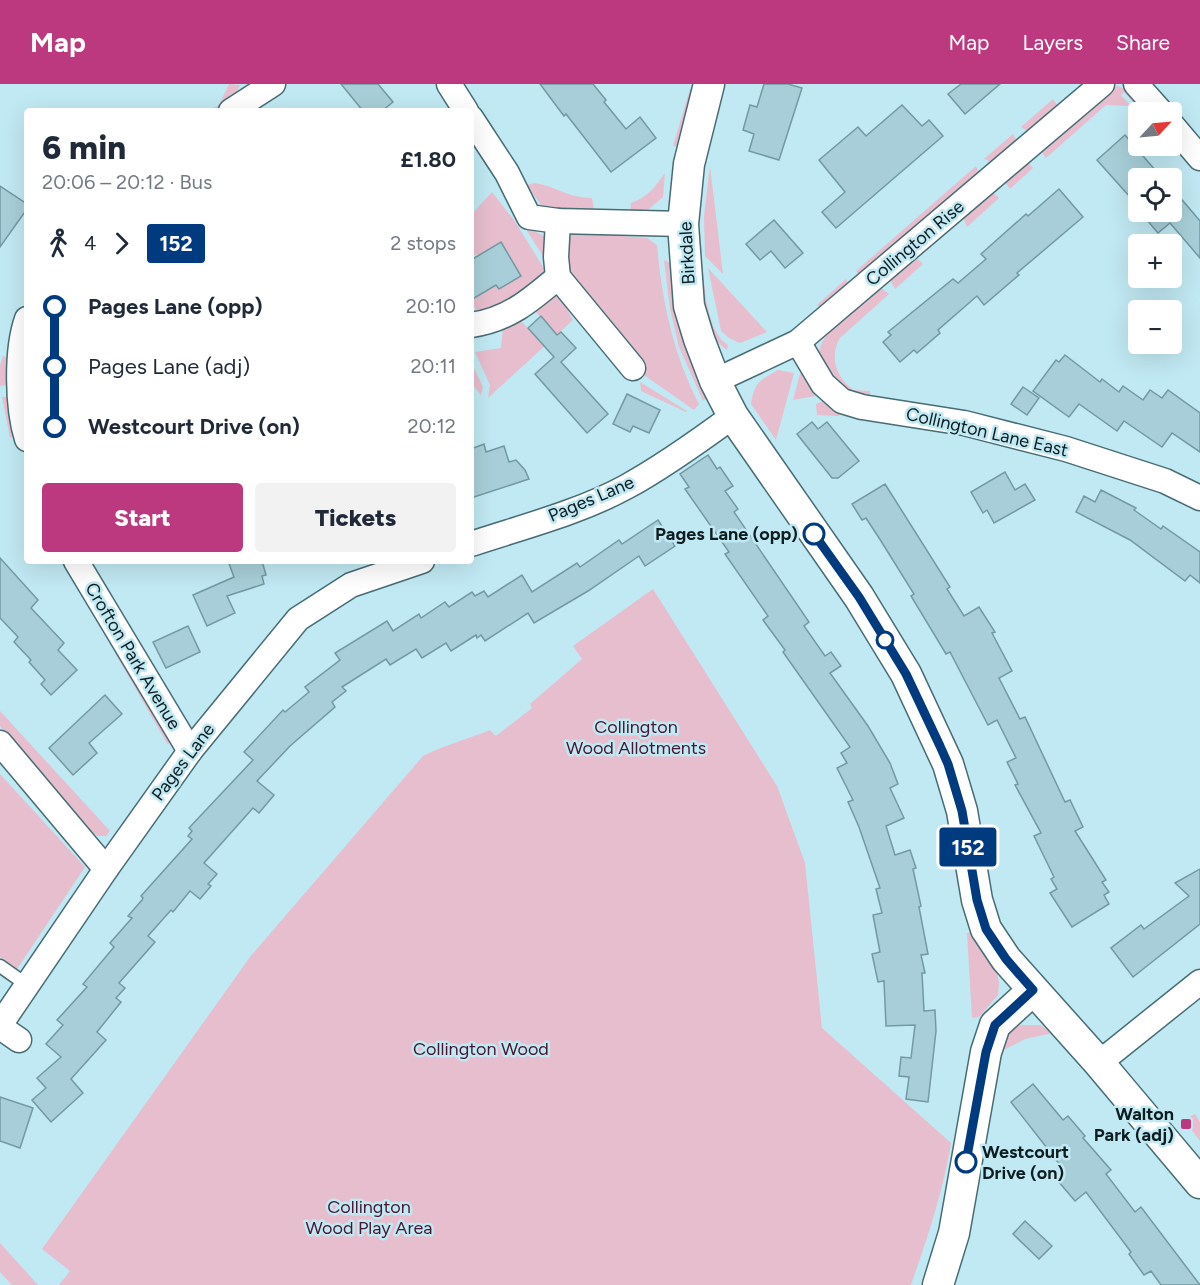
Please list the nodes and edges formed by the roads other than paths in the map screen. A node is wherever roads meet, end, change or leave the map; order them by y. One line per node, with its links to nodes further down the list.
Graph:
1 (449, 84): 8 (street)
2 (709, 84): 13 (street, Birkdale)
3 (1102, 84): 17 (street, Collington Rise)
4 (1136, 84): 6 (street)
5 (264, 87): 7 (street)
6 (1152, 102)
7 (235, 108)
8 (464, 108)
9 (474, 123): 12 (street)
10 (1182, 137): 11 (street)
11 (1200, 158)
12 (558, 221): 13 (street); 14 (street)
13 (683, 224): 19 (street, Birkdale)
14 (558, 276): 15 (street); 18 (street)
15 (474, 324)
16 (24, 328): 21 (street)
17 (798, 342): 19 (street, Collington Rise); 22 (street, Collington Lane East)
18 (633, 368)
19 (715, 381): 20 (street, Birkdale)
20 (733, 416): 23 (street, Pages Lane); 32 (street, Birkdale)
21 (24, 423)
22 (1200, 498)
23 (474, 543)
24 (78, 564): 27 (street, Crofton Park Avenue)
25 (413, 564): 27 (street, Pages Lane)
26 (0, 743): 28 (street)
27 (190, 751): 28 (street, Pages Lane)
28 (106, 868): 31 (street, Pages Lane)
29 (0, 966): 31 (lane)
30 (1200, 982): 34 (street)
31 (27, 985): 33 (street, Pages Lane)
32 (1033, 990): 34 (street, Birkdale); 36 (street)
33 (6, 1031)
34 (1099, 1063): 35 (street, Birkdale)
35 (1200, 1183)
36 (938, 1285)

